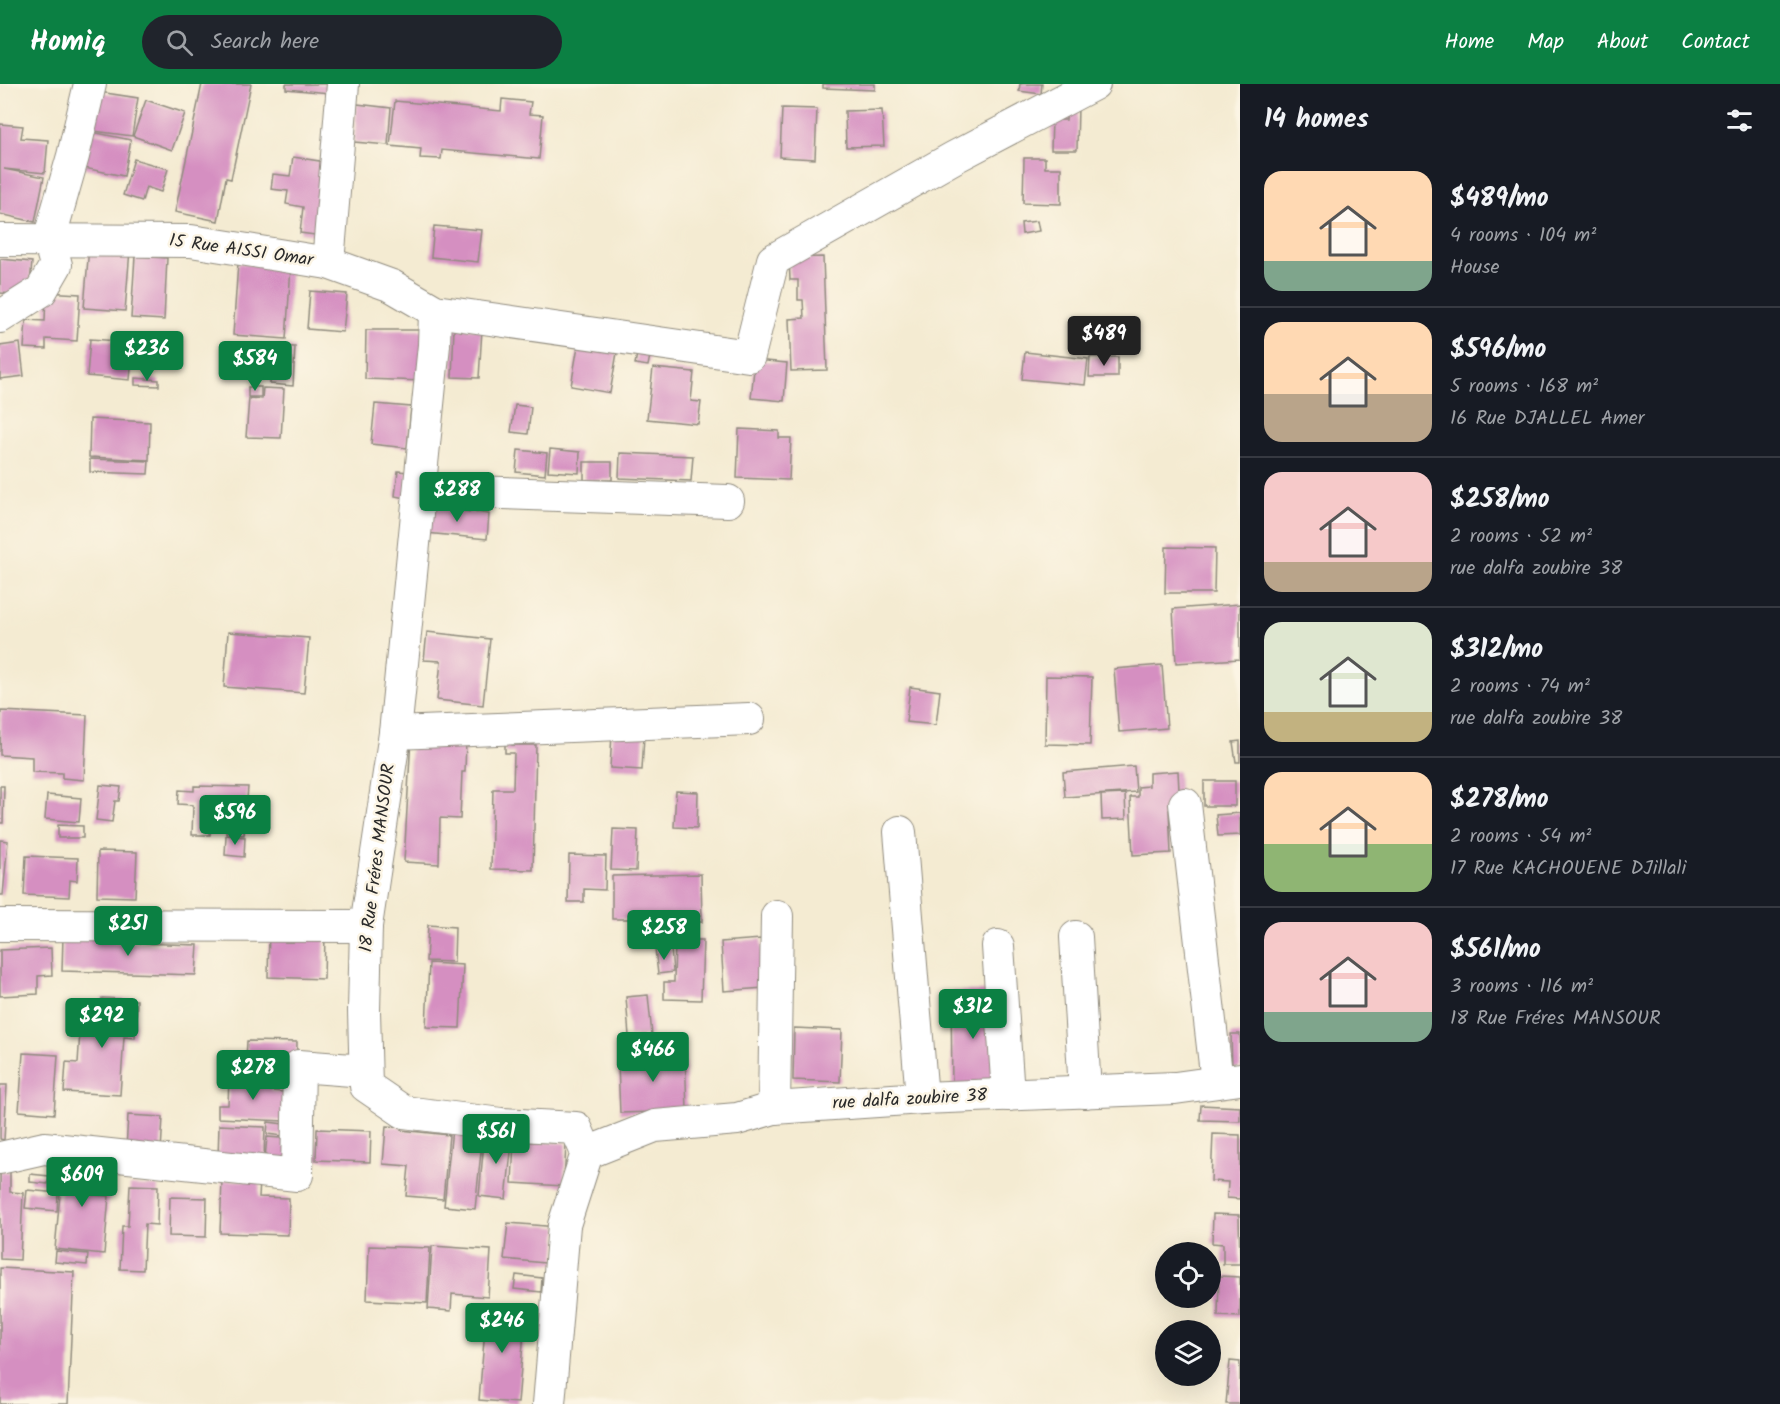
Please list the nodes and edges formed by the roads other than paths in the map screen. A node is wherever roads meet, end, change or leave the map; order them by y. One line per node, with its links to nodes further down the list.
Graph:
1 (90, 84): 5 (street)
2 (343, 84): 6 (street)
3 (1094, 84): 7 (street)
4 (0, 240): 5 (street, 15 Rue AISSI Omar)
5 (49, 240): 6 (street, 15 Rue AISSI Omar); 8 (street)
6 (328, 263): 7 (street, 15 Rue AISSI Omar)
7 (435, 311): 9 (street, 18 Rue Fréres MANSOUR)
8 (0, 317)
9 (420, 490): 10 (street); 12 (street, 18 Rue Fréres MANSOUR)
10 (728, 501)
11 (749, 718): 12 (street)
12 (395, 733): 17 (street, 18 Rue Fréres MANSOUR)
13 (1185, 804): 21 (street)
14 (900, 832): 24 (street)
15 (777, 916): 25 (street)
16 (0, 925): 17 (street)
17 (366, 926): 20 (street, 18 Rue Fréres MANSOUR)
18 (1076, 937): 22 (street)
19 (998, 946): 23 (street)
20 (365, 1071): 26 (street, 18 Rue Fréres MANSOUR); 27 (street)
21 (1228, 1081): 22 (street, rue dalfa zoubire 38)
22 (1085, 1092): 23 (street, rue dalfa zoubire 38)
23 (1008, 1095): 24 (street, rue dalfa zoubire 38)
24 (922, 1098): 25 (street, rue dalfa zoubire 38)
25 (774, 1108): 26 (street, rue dalfa zoubire 38)
26 (587, 1153): 28 (street)
27 (0, 1158)
28 (549, 1404)

